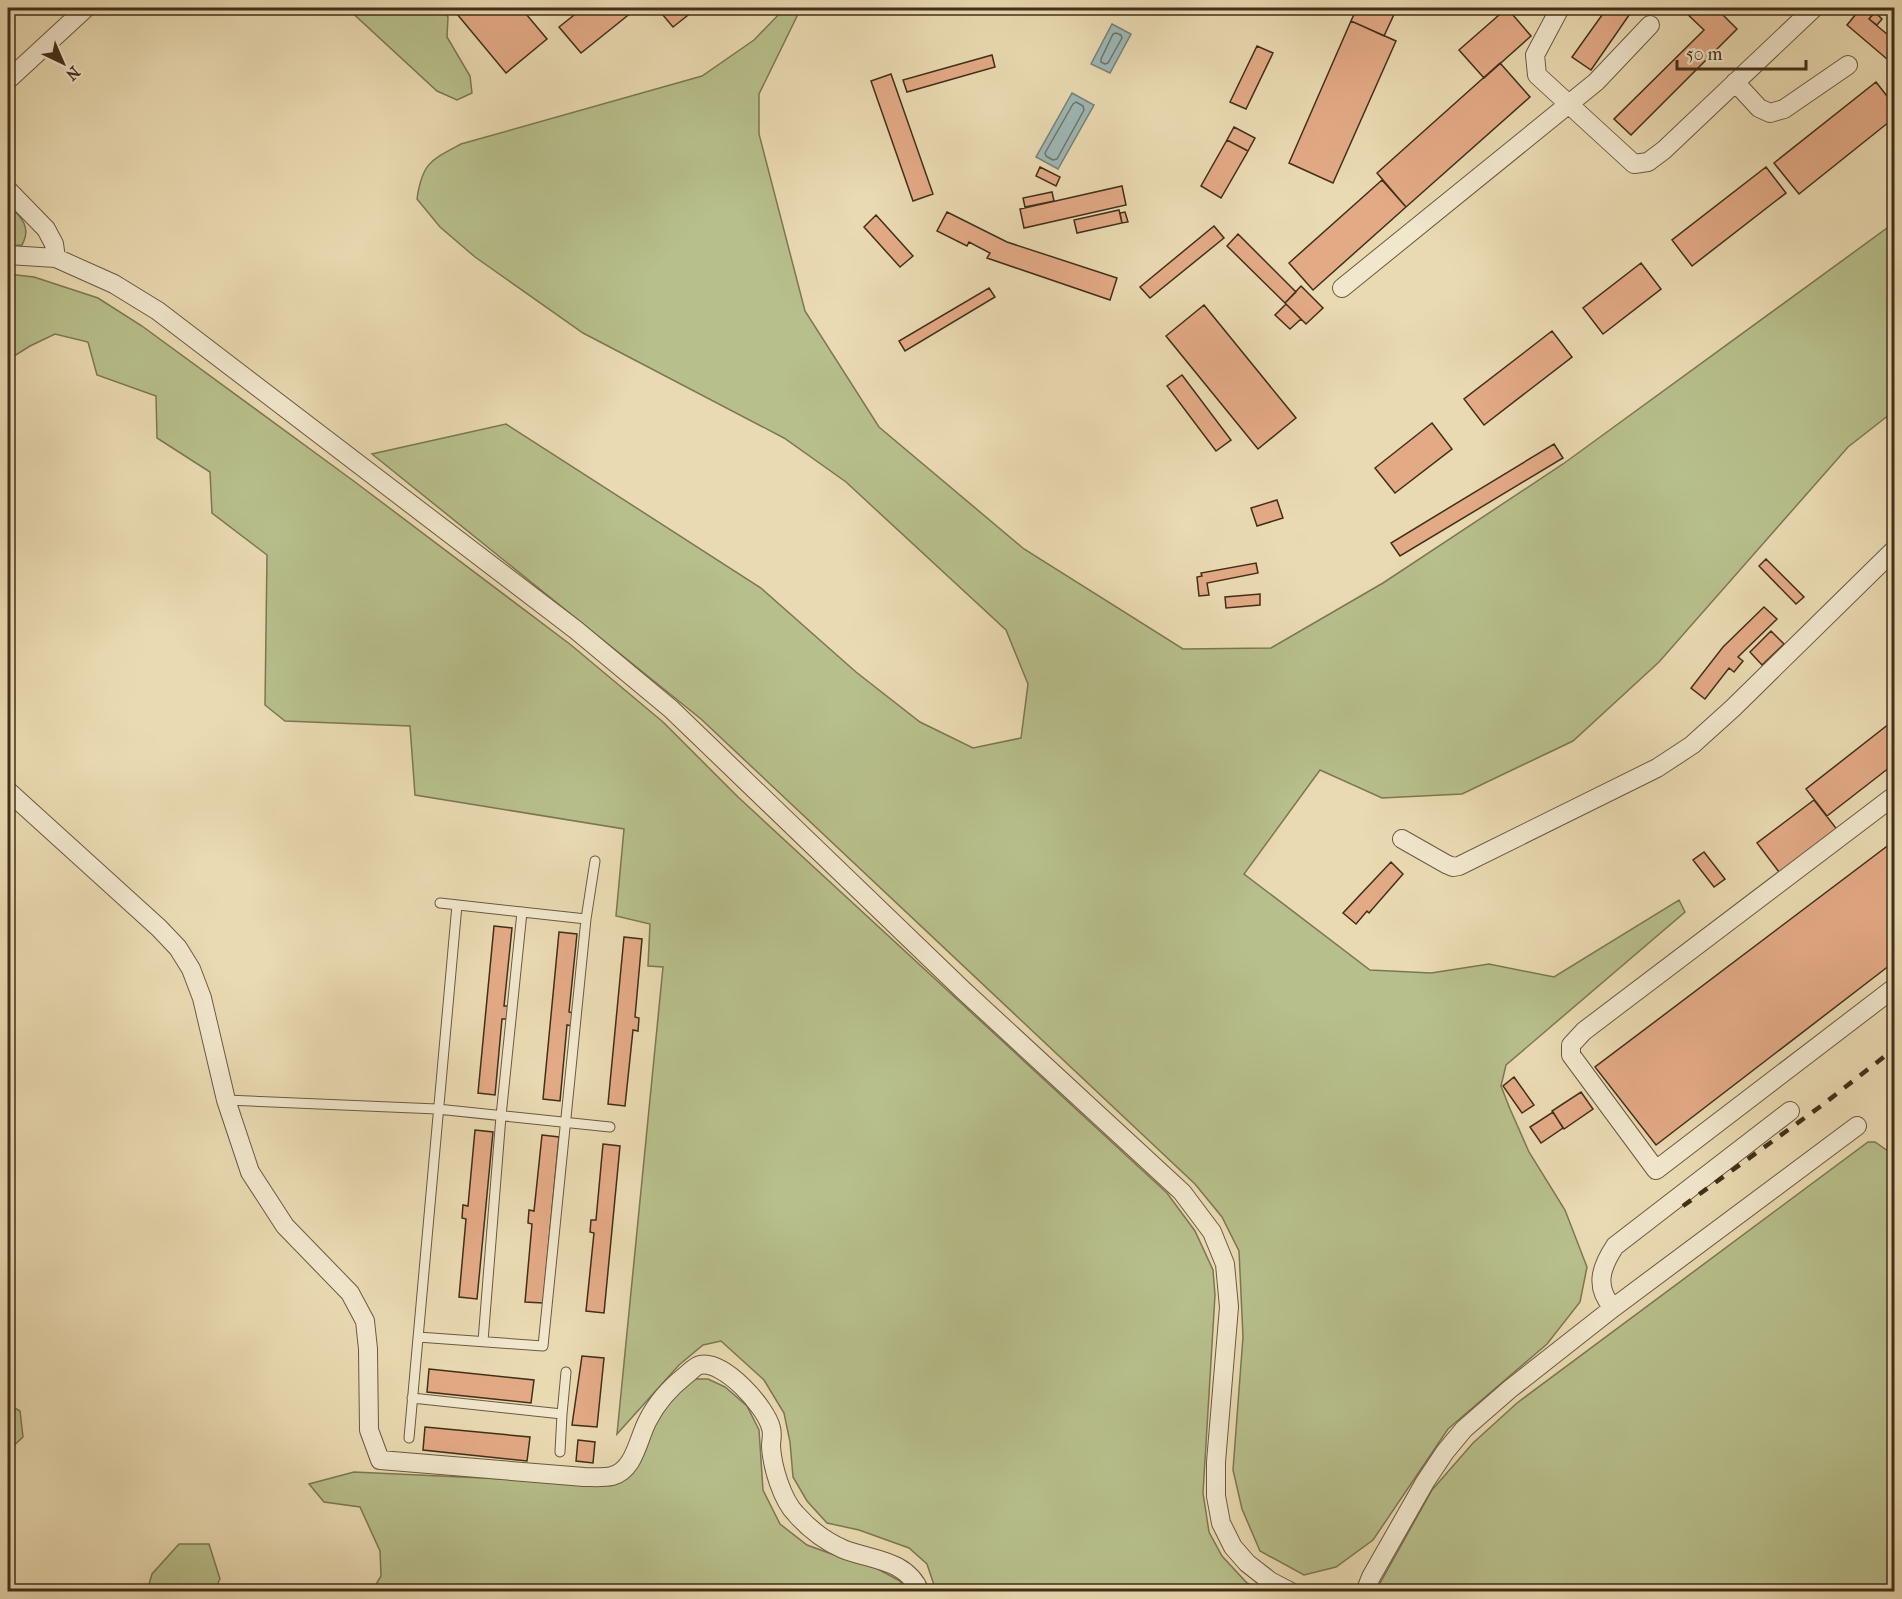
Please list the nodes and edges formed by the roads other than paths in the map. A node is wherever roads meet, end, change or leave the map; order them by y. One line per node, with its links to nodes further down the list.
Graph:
1 (86, 8): 6 (street)
2 (1560, 8): 8 (street)
3 (1814, 8): 7 (street)
4 (1650, 25): 8 (street)
5 (1848, 65): 7 (street)
6 (8, 80)
7 (1735, 82): 8 (street)
8 (1566, 104): 12 (street)
9 (8, 190): 11 (street)
10 (8, 255): 11 (street)
11 (56, 258): 39 (street)
12 (1342, 288)
13 (1894, 550): 16 (street)
14 (8, 791): 23 (street)
15 (1894, 796): 22 (street)
16 (1402, 839)
17 (595, 861): 21 (lane)
18 (440, 903): 19 (lane)
19 (457, 905): 20 (lane); 24 (lane)
20 (522, 912): 21 (lane); 26 (lane)
21 (586, 919): 27 (lane)
22 (1894, 988)
23 (226, 1100): 24 (lane); 38 (street)
24 (437, 1109): 26 (lane); 31 (lane)
25 (1790, 1111): 30 (street)
26 (501, 1116): 27 (lane); 32 (lane)
27 (566, 1123): 29 (lane); 32 (lane)
28 (1857, 1126): 30 (street)
29 (610, 1127)
30 (1613, 1308): 40 (street)
31 (417, 1337): 32 (lane); 34 (lane)
32 (483, 1341)
33 (566, 1372): 35 (lane)
34 (412, 1398): 35 (lane); 36 (lane)
35 (562, 1414): 37 (lane)
36 (409, 1438)
37 (560, 1452)
38 (920, 1592)
39 (1291, 1592)
40 (1365, 1592)

